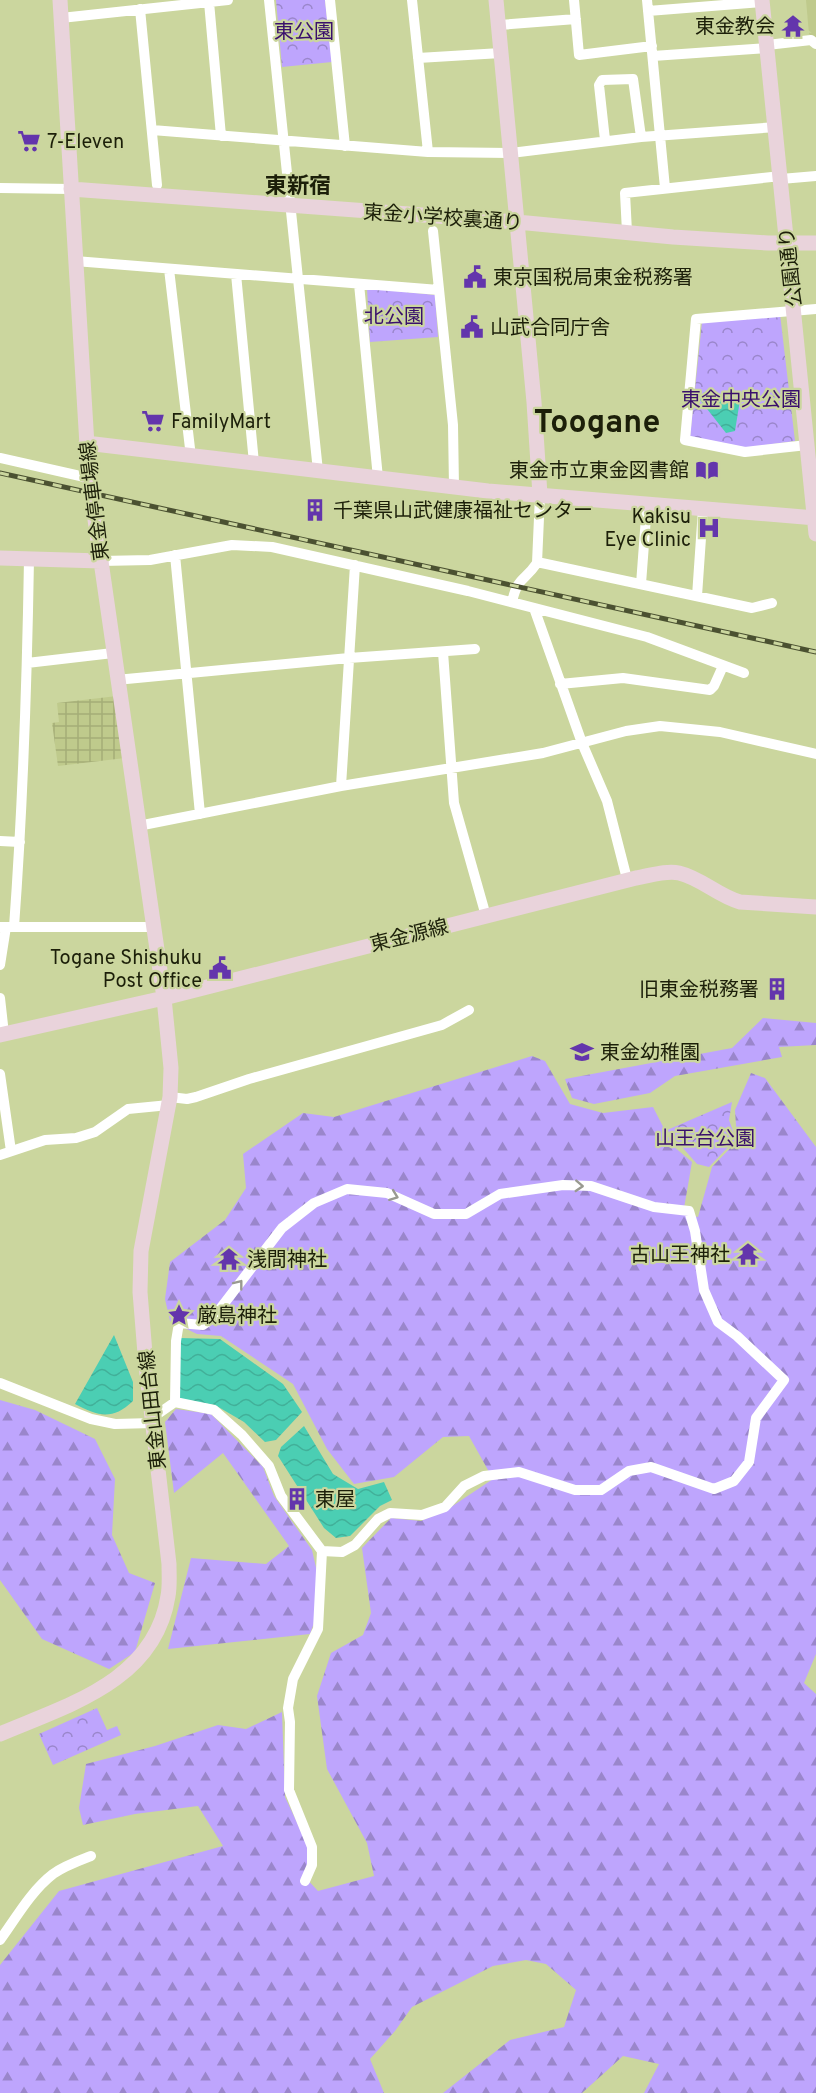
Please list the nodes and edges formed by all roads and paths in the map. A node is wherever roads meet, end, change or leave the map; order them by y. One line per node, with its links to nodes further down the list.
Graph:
1 (60, 0): 12 (main road, 東金停車場線)
2 (228, 0): 9 (street)
3 (269, 0): 26 (street)
4 (330, 0): 27 (street)
5 (412, 0): 19 (street)
6 (496, 0): 14 (main road)
7 (574, 0): 13 (street)
8 (762, 1): 10 (street); 16 (main road, 公園通り)
9 (209, 2): 11 (street); 23 (street)
10 (648, 6): 17 (street)
11 (141, 9): 12 (street); 21 (street)
12 (61, 18): 35 (main road, 東金停車場線)
13 (576, 19): 14 (street); 17 (street)
14 (498, 25): 18 (main road)
15 (816, 44): 16 (street)
16 (767, 46): 17 (street); 20 (main road, 公園通り)
17 (652, 51): 22 (street)
18 (501, 53): 19 (street); 29 (main road)
19 (418, 58): 28 (street)
20 (776, 128): 22 (street); 31 (main road, 公園通り)
21 (152, 130): 23 (street); 32 (street)
22 (661, 135): 24 (street); 34 (street)
23 (221, 136): 26 (street)
24 (641, 137): 25 (street); 25 (street)
25 (605, 140): 29 (street)
26 (284, 141): 27 (street); 36 (street)
27 (345, 146): 28 (street)
28 (428, 152): 29 (street)
29 (511, 153): 37 (main road)
30 (816, 176): 31 (street)
31 (781, 178): 34 (street); 41 (main road, 公園通り)
32 (157, 185)
33 (0, 188): 35 (street)
34 (665, 188): 39 (street)
35 (71, 189): 36 (main road, 東金小学校裏通り); 42 (main road, 東金停車場線)
36 (292, 205): 37 (main road, 東金小学校裏通り); 45 (street)
37 (517, 222): 39 (main road, 東金小学校裏通り); 59 (main road)
38 (433, 231): 47 (street)
39 (627, 232): 41 (main road, 東金小学校裏通り)
40 (816, 243): 41 (main road, 東金小学校裏通り)
41 (787, 244): 49 (main road, 公園通り)
42 (75, 261): 43 (street); 50 (main road, 東金停車場線)
43 (169, 269): 44 (street); 52 (street)
44 (236, 274): 45 (street); 54 (street)
45 (297, 280): 46 (street); 55 (street)
46 (359, 284): 47 (street); 57 (street)
47 (439, 290): 58 (street)
48 (816, 309): 49 (street)
49 (794, 311): 51 (main road, 公園通り); 51 (street)
50 (86, 443): 52 (main road); 56 (main road, 東金停車場線)
51 (807, 445): 62 (main road, 公園通り)
52 (191, 456): 54 (main road)
53 (0, 458): 56 (street)
54 (254, 463): 55 (main road)
55 (318, 471): 57 (main road)
56 (89, 477): 66 (main road, 東金停車場線)
57 (378, 478): 58 (main road)
58 (454, 487): 59 (main road)
59 (540, 495): 60 (main road); 67 (street)
60 (647, 504): 61 (main road); 69 (street)
61 (703, 509): 62 (main road); 70 (street)
62 (816, 523)
63 (175, 555): 66 (street); 68 (street); 81 (street)
64 (0, 558): 65 (main road)
65 (29, 559): 66 (main road); 78 (street)
66 (100, 561): 75 (main road, 東金停車場線)
67 (537, 562): 69 (street); 71 (street)
68 (355, 565): 71 (street); 77 (street)
69 (641, 584): 70 (street)
70 (697, 596): 72 (street)
71 (512, 602): 73 (street)
72 (772, 603)
73 (534, 608): 79 (street); 83 (street)
74 (475, 649): 76 (street)
75 (113, 652): 78 (street); 82 (main road, 東金停車場線)
76 (443, 652): 77 (street); 86 (street)
77 (349, 658): 81 (street); 87 (street)
78 (27, 663): 91 (street)
79 (723, 666): 80 (street); 83 (street)
80 (744, 673)
81 (187, 675): 82 (street); 88 (street)
82 (117, 680): 89 (main road, 東金停車場線)
83 (560, 684): 84 (street)
84 (582, 742): 85 (street); 86 (street); 92 (street)
85 (816, 754)
86 (450, 768): 87 (street); 94 (street)
87 (341, 786): 88 (street)
88 (200, 814): 89 (street)
89 (138, 826): 96 (main road, 東金停車場線)
90 (0, 841): 91 (street)
91 (20, 842): 95 (street)
92 (627, 879): 93 (main road, 東金源線); 94 (main road, 東金源線)
93 (816, 907)
94 (486, 916): 99 (main road, 東金源線)
95 (7, 927): 96 (street); 97 (street)
96 (153, 927): 99 (main road, 東金停車場線)
97 (0, 965)
98 (0, 998): 101 (street)
99 (164, 998): 101 (main road, 東金源線); 103 (main road, 東金山田台線)
100 (469, 1010): 103 (street)
101 (2, 1034)
102 (0, 1074): 104 (street)
103 (170, 1101): 104 (street); 107 (main road, 東金山田台線)
104 (5, 1153)
105 (0, 1383): 107 (street)
106 (175, 1402): 107 (street); 108 (street); 108 (street, one-way to 108)
107 (153, 1421): 109 (main road, 東金山田台線)
108 (322, 1551): 111 (street)
109 (0, 1734)
110 (91, 1856): 112 (street)
111 (305, 1881)
112 (0, 1940)

